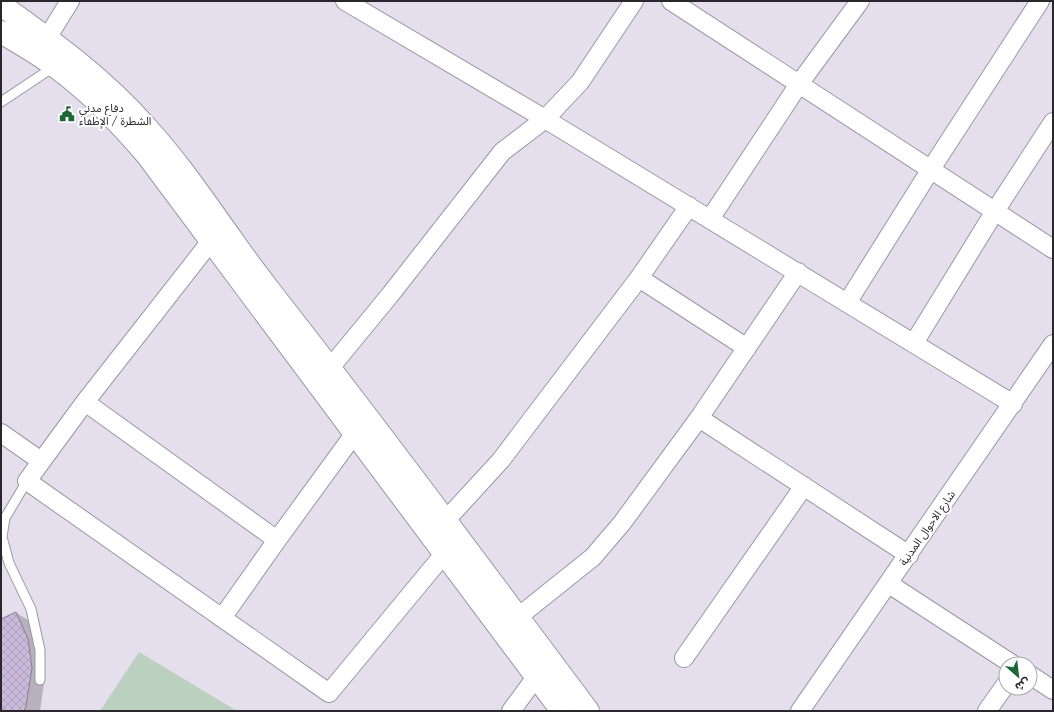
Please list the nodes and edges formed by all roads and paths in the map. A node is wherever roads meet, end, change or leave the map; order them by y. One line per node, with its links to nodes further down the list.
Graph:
1 (70, 1): 9 (street)
2 (345, 1): 13 (street)
3 (634, 1): 13 (street)
4 (672, 1): 11 (street)
5 (860, 1): 11 (street)
6 (1040, 1): 15 (street)
7 (1, 5): 9 (street)
8 (1, 32): 10 (street)
9 (47, 38): 27 (street)
10 (55, 66): 12 (lane); 19 (street)
11 (800, 84): 15 (street); 18 (street)
12 (1, 102)
13 (545, 118): 16 (street); 27 (street)
14 (1053, 122): 17 (street)
15 (931, 169): 17 (street); 23 (street)
16 (689, 206): 18 (street); 22 (street)
17 (995, 211): 20 (street); 24 (street)
18 (710, 219): 21 (street)
19 (211, 241): 28 (street); 32 (street)
20 (1053, 249)
21 (798, 272): 23 (street); 26 (street)
22 (639, 278): 26 (street); 37 (street)
23 (847, 303): 24 (street)
24 (914, 343): 29 (street)
25 (1053, 344): 29 (street, شارع الاحوال المدنية)
26 (747, 348): 30 (street)
27 (330, 368): 37 (street)
28 (85, 402): 33 (street); 38 (street)
29 (1013, 404): 40 (street, شارع الاحوال المدنية)
30 (700, 418): 35 (street); 42 (street)
31 (1, 433): 33 (street)
32 (354, 433): 38 (street); 39 (street)
33 (41, 461): 34 (street)
34 (27, 481): 36 (lane); 43 (street)
35 (804, 486): 40 (street); 45 (street)
36 (3, 516): 47 (lane)
37 (446, 520): 42 (street)
38 (277, 540): 43 (street)
39 (444, 554): 43 (street); 46 (street)
40 (909, 555): 41 (street, شارع الاحوال المدنية)
41 (889, 584): 44 (street); 54 (street, شارع الاحوال المدنية)
42 (518, 617): 53 (street)
43 (222, 618)
44 (1000, 656)
45 (684, 658)
46 (536, 677): 51 (street); 52 (street)
47 (40, 680)
48 (1038, 680): 49 (street)
49 (1053, 690)
50 (998, 695): 55 (street)
51 (511, 711)
52 (562, 711)
53 (588, 711)
54 (800, 711)
55 (987, 711)

